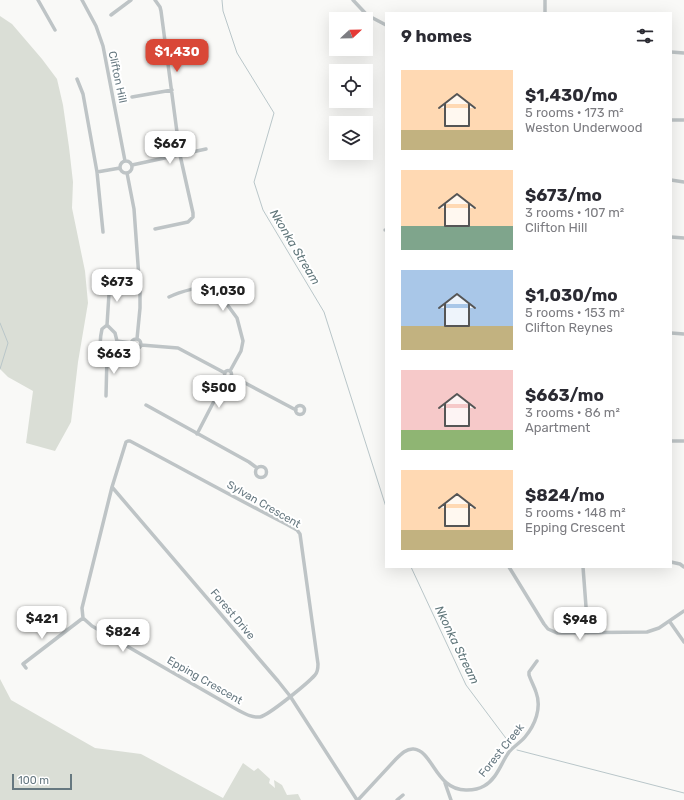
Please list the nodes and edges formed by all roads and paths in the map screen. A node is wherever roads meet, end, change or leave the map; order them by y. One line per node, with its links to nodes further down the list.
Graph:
1 (38, 0): 10 (street)
2 (82, 0): 20 (street, Clifton Hill)
3 (131, 0): 8 (street)
4 (155, 0): 14 (street)
5 (353, 0): 9 (street)
6 (545, 0): 7 (street)
7 (545, 12)
8 (111, 15)
9 (385, 24)
10 (55, 30)
11 (672, 52): 12 (street)
12 (684, 53)
13 (77, 79): 23 (street)
14 (172, 90): 15 (street); 19 (street)
15 (132, 97)
16 (672, 120): 17 (street)
17 (684, 120)
18 (206, 149): 19 (street)
19 (180, 155): 21 (street); 27 (street)
20 (125, 161): 21 (street); 22 (street)
21 (132, 165): 24 (street)
22 (120, 168): 23 (street); 24 (street)
23 (97, 172): 28 (street)
24 (128, 173): 36 (street)
25 (672, 180): 26 (street)
26 (684, 182)
27 (155, 229)
28 (103, 232)
29 (672, 237): 30 (street)
30 (684, 238)
31 (113, 278): 33 (street)
32 (169, 297): 42 (street)
33 (107, 325): 37 (street); 40 (street)
34 (672, 334): 35 (street)
35 (684, 334)
36 (137, 339): 38 (street); 39 (street)
37 (117, 341): 38 (street); 40 (street)
38 (131, 343): 39 (street)
39 (141, 345): 41 (street)
40 (106, 356): 44 (street)
41 (225, 373): 42 (street); 43 (street)
42 (231, 374): 43 (street); 46 (street)
43 (226, 378): 47 (street)
44 (106, 396)
45 (146, 405): 47 (street)
46 (296, 410)
47 (197, 434): 50 (street)
48 (672, 441): 49 (street)
49 (684, 441)
50 (257, 468)
51 (112, 487): 57 (street); 63 (street, Forest Drive); 63 (street, Sylvan Crescent)
52 (672, 562): 53 (street)
53 (684, 567)
54 (510, 568): 59 (street)
55 (583, 568): 59 (street)
56 (684, 611): 58 (street)
57 (83, 618): 62 (street); 63 (street, Epping Crescent)
58 (670, 622): 59 (street); 60 (street)
59 (588, 633)
60 (684, 642)
61 (536, 661): 64 (street, Forest Creek)
62 (26, 668)
63 (290, 696): 66 (street, Forest Drive)
64 (445, 782): 66 (street, Forest Creek); 68 (street)
65 (403, 795): 67 (street)
66 (358, 800)
67 (397, 800)
68 (451, 800)

